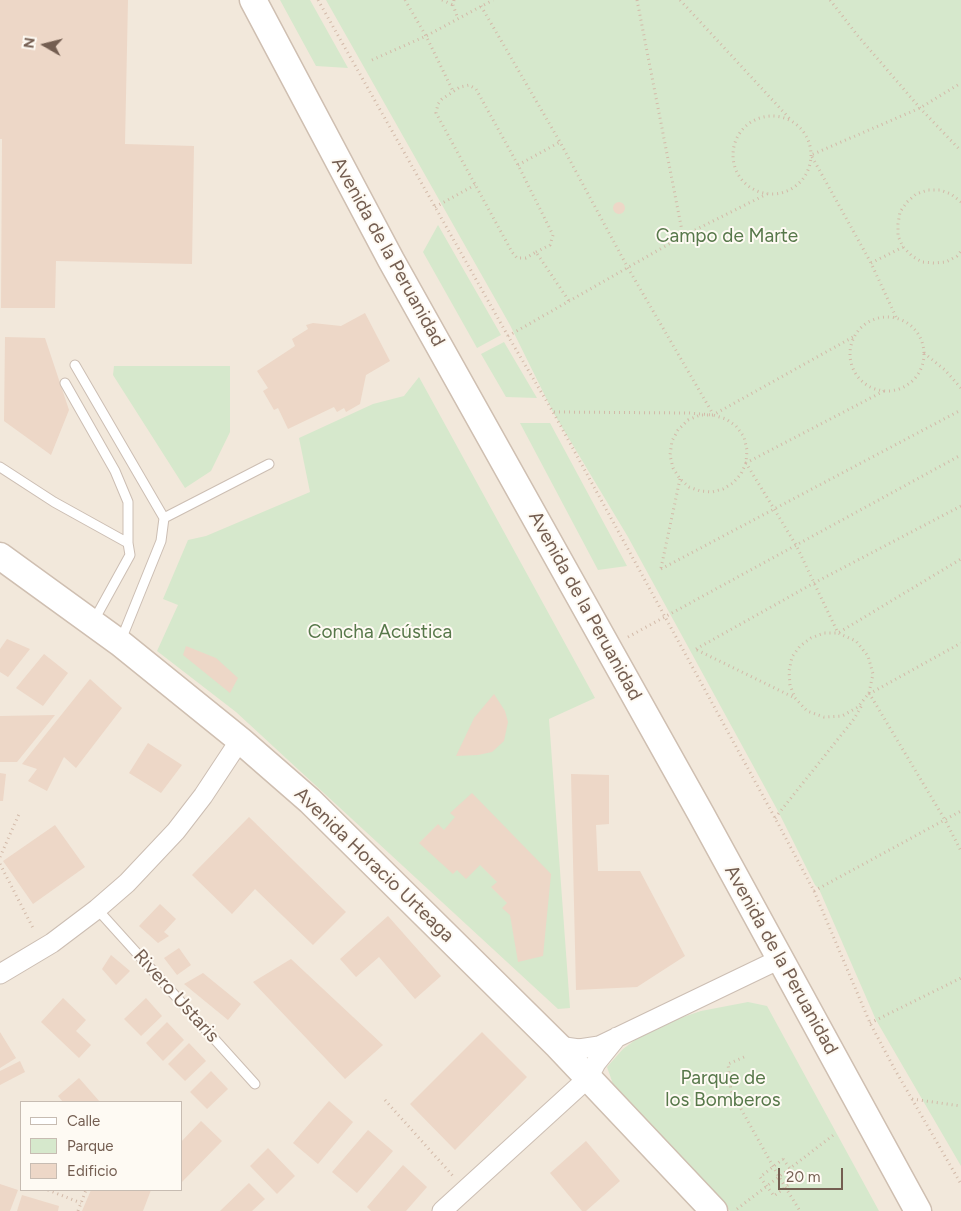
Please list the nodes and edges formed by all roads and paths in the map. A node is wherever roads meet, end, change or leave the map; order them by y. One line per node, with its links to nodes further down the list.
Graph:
1 (253, 0): 63 (street, Avenida de la Peruanidad)
2 (318, 0): 26 (path)
3 (405, 0): 13 (path)
4 (442, 0): 10 (path)
5 (454, 0): 10 (path)
6 (493, 0): 11 (path)
7 (637, 0): 27 (path)
8 (680, 0): 18 (path)
9 (830, 0): 17 (path)
10 (453, 5): 12 (path)
11 (481, 6): 12 (path); 19 (path)
12 (458, 18): 13 (path)
13 (426, 36): 14 (path); 16 (path)
14 (372, 60)
15 (961, 83): 17 (path)
16 (453, 91): 22 (path); 23 (path)
17 (920, 108): 20 (path); 21 (path)
18 (800, 127): 21 (path); 24 (path)
19 (560, 142): 22 (path); 32 (path)
20 (961, 151)
21 (811, 155): 24 (path); 31 (path)
22 (518, 165): 30 (path)
23 (475, 185): 26 (path); 30 (path)
24 (767, 194): 27 (path)
25 (961, 202): 28 (path)
26 (435, 207): 35 (path)
27 (683, 236): 32 (path)
28 (904, 247): 29 (path); 31 (path)
29 (961, 251)
30 (536, 252): 33 (path)
31 (871, 263): 34 (path)
32 (628, 268): 33 (path); 44 (path)
33 (569, 301): 35 (path)
34 (896, 317): 36 (path); 37 (path)
35 (508, 336): 43 (path)
36 (853, 337): 41 (path); 44 (path)
37 (924, 353): 40 (path); 41 (path)
38 (75, 365): 52 (lane)
39 (65, 383): 53 (lane)
40 (961, 388)
41 (884, 391): 46 (path)
42 (961, 410): 51 (path)
43 (554, 412): 44 (path); 58 (path)
44 (713, 415): 46 (path); 49 (path)
45 (961, 455): 54 (path)
46 (746, 463): 49 (path); 51 (path)
47 (269, 464): 52 (lane)
48 (0, 467): 53 (lane)
49 (680, 479): 51 (path)
50 (961, 506): 57 (path)
51 (775, 509): 54 (path)
52 (164, 518): 61 (lane)
53 (128, 543): 59 (lane)
54 (796, 545): 57 (path); 58 (path)
55 (0, 556): 59 (street, Avenida Horacio Urteaga)
56 (961, 559): 60 (path)
57 (814, 583): 60 (path); 65 (path)
58 (666, 617): 63 (path); 69 (path)
59 (93, 623): 61 (street, Avenida Horacio Urteaga)
60 (838, 633): 64 (path); 65 (path)
61 (120, 643): 66 (street, Avenida Horacio Urteaga)
62 (961, 643): 64 (path)
63 (608, 647): 77 (street, Avenida de la Peruanidad)
64 (869, 693): 65 (path); 69 (path); 70 (path)
65 (795, 698)
66 (240, 740): 75 (street); 82 (street, Avenida Horacio Urteaga)
67 (961, 811): 70 (path)
68 (19, 814): 72 (path)
69 (775, 818): 74 (path)
70 (945, 820): 71 (path); 74 (path)
71 (961, 851)
72 (0, 857)
73 (0, 864): 76 (path)
74 (814, 891): 80 (path)
75 (97, 908): 76 (street); 85 (lane, Rivero Ustaris)
76 (44, 948): 78 (street)
77 (780, 959): 81 (street); 105 (street, Avenida de la Peruanidad)
78 (0, 974)
79 (961, 978): 80 (path)
80 (870, 1023): 86 (path)
81 (617, 1037): 82 (street); 84 (street)
82 (558, 1046): 84 (street, Avenida Horacio Urteaga)
83 (744, 1057): 90 (path)
84 (588, 1078): 96 (street); 102 (street, Avenida Horacio Urteaga)
85 (255, 1084)
86 (912, 1099): 88 (path); 93 (path)
87 (385, 1100): 96 (path)
88 (961, 1106)
89 (836, 1133): 91 (path)
90 (773, 1166): 91 (path); 92 (path); 94 (path)
91 (790, 1168): 92 (path); 95 (path)
92 (779, 1177): 94 (path); 95 (path)
93 (961, 1184)
94 (767, 1186): 95 (path); 103 (path)
95 (786, 1186): 104 (path)
96 (466, 1189): 101 (street)
97 (51, 1191): 99 (path)
98 (86, 1191): 99 (path)
99 (81, 1203): 100 (path)
100 (78, 1211)
101 (442, 1211)
102 (714, 1211)
103 (735, 1211)
104 (800, 1211)
105 (918, 1211)

